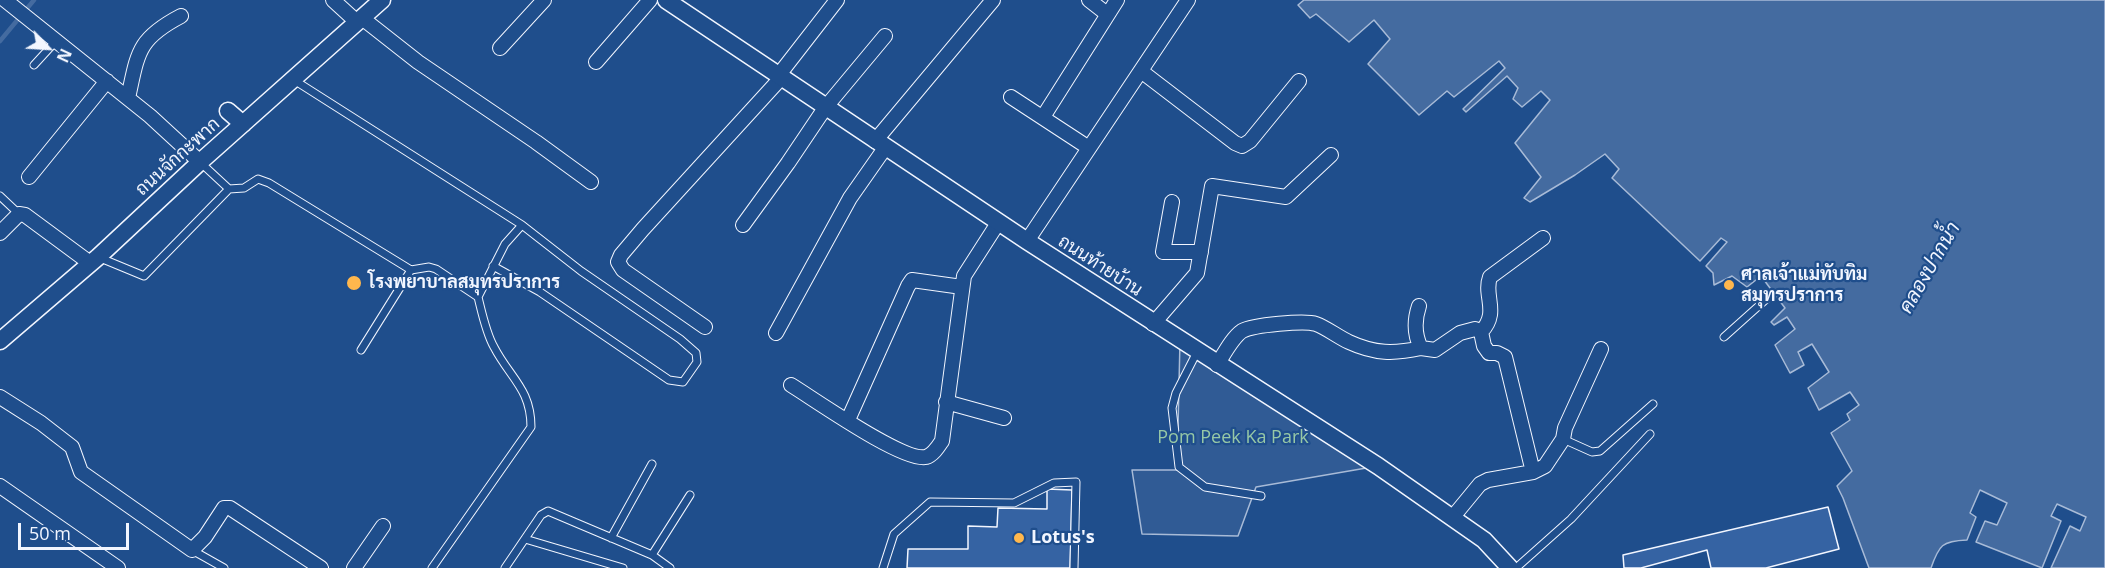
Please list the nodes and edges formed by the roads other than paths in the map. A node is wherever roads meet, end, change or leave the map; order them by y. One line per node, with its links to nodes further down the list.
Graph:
1 (5, 0): 16 (street)
2 (333, 0): 14 (street)
3 (382, 0): 14 (street, ถนนจักกะพาก)
4 (544, 0): 17 (street)
5 (650, 0): 18 (street)
6 (666, 0): 21 (street, ถนนท้ายบ้าน)
7 (837, 0): 21 (street)
8 (993, 0): 31 (street)
9 (1089, 0): 12 (street)
10 (1117, 0): 12 (street)
11 (1188, 0): 20 (street)
12 (1107, 14): 29 (street)
13 (181, 16): 26 (street)
14 (360, 20): 22 (street, ถนนจักกะพาก); 36 (street)
15 (885, 36): 27 (street)
16 (56, 41): 19 (lane); 23 (street)
17 (500, 48)
18 (596, 62)
19 (34, 65)
20 (1141, 71): 24 (street); 32 (street)
21 (779, 77): 27 (street, ถนนท้ายบ้าน); 56 (street)
22 (293, 79): 30 (street, ถนนจักกะพาก); 42 (lane)
23 (107, 81): 26 (street); 35 (street)
24 (1299, 81)
25 (1011, 97): 29 (street)
26 (128, 98): 34 (street)
27 (825, 108): 31 (street, ถนนท้ายบ้าน); 43 (street)
28 (228, 111): 30 (street)
29 (1043, 117): 32 (street)
30 (243, 124): 34 (street, ถนนจักกะพาก)
31 (880, 144): 41 (street, ถนนท้ายบ้าน); 58 (street)
32 (1089, 148): 46 (street)
33 (1331, 155): 47 (street)
34 (200, 162): 37 (lane); 48 (street, ถนนจักกะพาก)
35 (29, 177)
36 (591, 183)
37 (229, 189): 48 (lane); 50 (lane)
38 (0, 196): 40 (lane)
39 (1172, 202): 47 (street)
40 (19, 214): 44 (street); 48 (street)
41 (998, 222): 46 (street, ถนนท้ายบ้าน); 51 (street)
42 (522, 225): 49 (lane); 49 (lane)
43 (742, 225)
44 (0, 233)
45 (1543, 238): 57 (street)
46 (1027, 242): 55 (street, ถนนท้ายบ้าน)
47 (1201, 252): 55 (street)
48 (94, 260): 60 (street, ถนนจักกะพาก)
49 (494, 266): 53 (lane)
50 (411, 270): 53 (lane); 63 (lane)
51 (962, 287): 68 (street); 71 (street)
52 (1772, 294): 59 (lane)
53 (478, 297): 90 (lane)
54 (1419, 306): 61 (street)
55 (1154, 324): 64 (street, ถนนท้ายบ้าน)
56 (705, 327)
57 (1481, 332): 61 (street); 75 (street)
58 (776, 333)
59 (1724, 337)
60 (0, 341)
61 (1421, 348): 65 (street)
62 (1601, 349): 73 (street)
63 (361, 350)
64 (1197, 352): 65 (street, ถนนท้ายบ้าน); 78 (lane)
65 (1217, 365): 79 (street, ถนนท้ายบ้าน)
66 (790, 385): 71 (street)
67 (0, 397): 83 (street)
68 (946, 402): 70 (street); 71 (street)
69 (1653, 404): 73 (lane)
70 (1004, 418)
71 (848, 420)
72 (1650, 434): 97 (lane)
73 (1563, 439): 75 (street)
74 (652, 464): 81 (lane)
75 (1533, 472): 79 (street)
76 (0, 486): 86 (street)
77 (690, 495): 84 (lane)
78 (1261, 495)
79 (1452, 518): 96 (street, ถนนท้ายบ้าน)
80 (383, 526): 89 (street)
81 (611, 538): 82 (lane); 84 (lane)
82 (525, 539): 85 (lane); 92 (lane)
83 (192, 550): 87 (lane); 88 (street)
84 (652, 555): 93 (lane)
85 (506, 567): 91 (lane)
86 (118, 568)
87 (224, 568)
88 (321, 568)
89 (354, 568)
90 (432, 568)
91 (515, 568)
92 (623, 568)
93 (670, 568)
94 (883, 568): 95 (lane)
95 (1074, 568)
96 (1510, 568)
97 (1516, 568)

